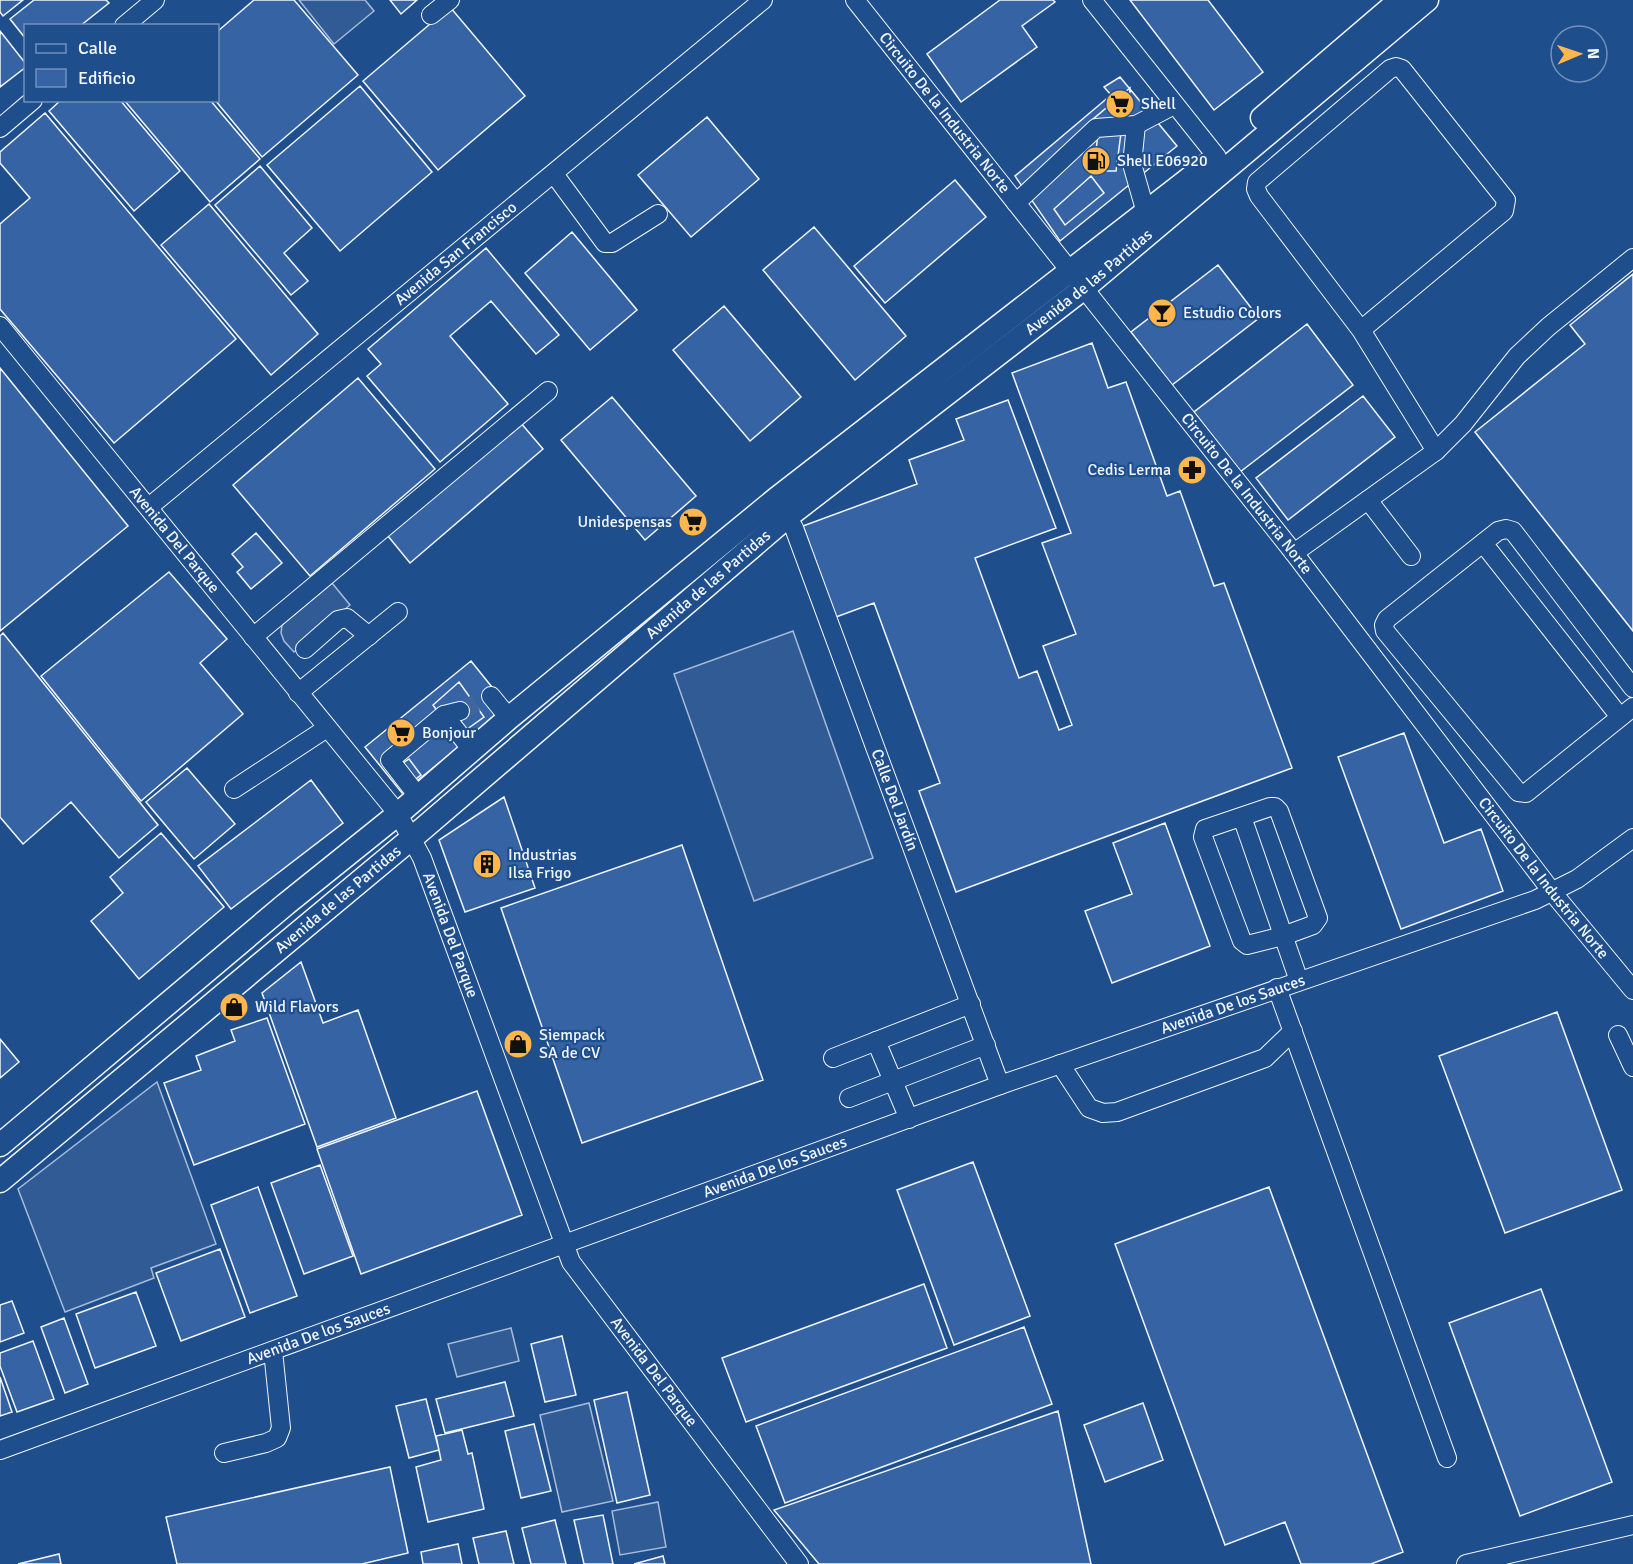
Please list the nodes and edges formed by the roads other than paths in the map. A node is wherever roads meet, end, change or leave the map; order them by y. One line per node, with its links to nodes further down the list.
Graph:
1 (155, 0): 9 (street)
2 (450, 0): 8 (street)
3 (763, 0): 15 (street, Avenida San Francisco)
4 (855, 0): 16 (street, Circuito De la Industria Norte)
5 (1092, 0): 11 (street)
6 (1400, 0): 14 (main road, Avenida de las Partidas)
7 (1427, 0): 21 (main road, Avenida de las Partidas)
8 (431, 15)
9 (126, 24)
10 (31, 102): 13 (street)
11 (1174, 105): 12 (street); 14 (street)
12 (1136, 126): 16 (street); 17 (street)
13 (0, 128)
14 (1217, 157): 17 (main road, Avenida de las Partidas)
15 (554, 174): 18 (street); 27 (street, Avenida San Francisco)
16 (1016, 203): 20 (street, Circuito De la Industria Norte)
17 (1146, 213): 20 (main road, Avenida de las Partidas)
18 (658, 214)
19 (1633, 258): 25 (street)
20 (1069, 270): 21 (street, Circuito De la Industria Norte); 40 (main road, Avenida de las Partidas)
21 (1084, 288): 28 (main road, Avenida de las Partidas); 30 (street, Circuito De la Industria Norte)
22 (0, 326): 27 (street, Avenida Del Parque)
23 (1361, 330): 23 (street); 25 (street)
24 (548, 391): 34 (street)
25 (1436, 451): 26 (street)
26 (1368, 500): 30 (street); 31 (street)
27 (149, 507): 34 (street, Avenida Del Parque)
28 (787, 517): 47 (main road, Avenida de las Partidas); 54 (street, Calle Del Jardín)
29 (1483, 543): 36 (street); 39 (street); 39 (street)
30 (1294, 553): 49 (street, Circuito De la Industria Norte)
31 (1411, 556)
32 (398, 612): 33 (street)
33 (369, 636): 35 (street); 37 (street)
34 (253, 637): 37 (street, Avenida Del Parque)
35 (305, 649)
36 (1633, 688)
37 (298, 693): 41 (street, Avenida Del Parque)
38 (491, 696): 40 (street)
39 (1626, 712)
40 (509, 718): 42 (main road, Avenida de las Partidas)
41 (327, 729): 43 (street); 45 (street, Avenida Del Parque)
42 (472, 750): 44 (main road, Avenida de las Partidas); 44 (street)
43 (234, 789)
44 (417, 795): 45 (main road, Avenida de las Partidas)
45 (398, 814): 47 (street, Avenida Del Parque); 66 (main road, Avenida de las Partidas)
46 (1242, 817): 50 (street); 50 (street); 50 (street)
47 (412, 838): 67 (main road, Avenida de las Partidas); 68 (street, Avenida Del Parque)
48 (1633, 838): 49 (street, Avenida De los Sauces)
49 (1553, 893): 51 (street, Avenida De los Sauces); 53 (street, Circuito De la Industria Norte)
50 (1283, 936): 51 (street)
51 (1299, 981): 52 (street, Avenida De los Sauces)
52 (1277, 988): 55 (street); 60 (street, Avenida De los Sauces)
53 (1633, 990)
54 (971, 1004): 57 (street); 58 (street, Calle Del Jardín)
55 (1293, 1031): 60 (street); 72 (street)
56 (1618, 1035): 61 (street)
57 (876, 1041): 59 (street); 62 (street)
58 (986, 1045): 62 (street); 63 (street, Calle Del Jardín)
59 (833, 1058)
60 (1060, 1064): 63 (street, Avenida De los Sauces)
61 (1633, 1067)
62 (893, 1081): 64 (street); 65 (street)
63 (999, 1085): 65 (street, Avenida De los Sauces)
64 (849, 1098)
65 (909, 1119): 68 (street, Avenida De los Sauces)
66 (0, 1146)
67 (0, 1181)
68 (564, 1245): 69 (street, Avenida De los Sauces); 74 (street, Avenida Del Parque)
69 (273, 1351): 70 (street, Avenida De los Sauces); 71 (street)
70 (0, 1450)
71 (224, 1453)
72 (1447, 1458)
73 (1633, 1526): 75 (street)
74 (799, 1564)
75 (1466, 1564)

